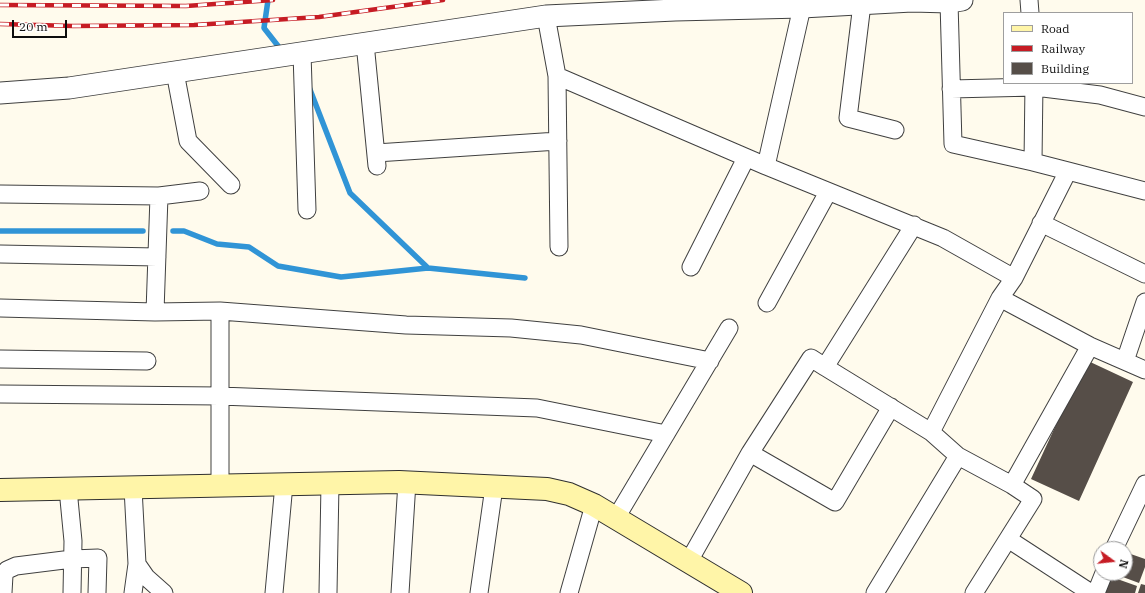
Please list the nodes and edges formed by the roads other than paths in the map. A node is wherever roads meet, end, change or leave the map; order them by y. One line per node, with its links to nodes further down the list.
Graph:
1 (1029, 0): 5 (street)
2 (955, 1): 3 (street); 12 (street)
3 (862, 4): 4 (street); 15 (street)
4 (802, 7): 6 (street); 19 (street)
5 (1030, 12)
6 (546, 16): 7 (street); 10 (street)
7 (366, 43): 8 (street); 16 (street)
8 (302, 53): 9 (street); 27 (street)
9 (176, 72): 13 (street); 21 (street)
10 (557, 76): 16 (street); 17 (street)
11 (1034, 85): 12 (street); 14 (street); 18 (street)
12 (951, 89): 18 (street)
13 (0, 93)
14 (1145, 107)
15 (895, 130)
16 (558, 141): 30 (street)
17 (746, 158): 19 (street); 33 (street)
18 (1033, 162): 20 (street)
19 (766, 166): 24 (street)
20 (1068, 171): 23 (street); 28 (street)
21 (232, 184)
22 (200, 190): 26 (street)
23 (1145, 191)
24 (828, 192): 29 (street); 38 (street)
25 (0, 194): 26 (street)
26 (159, 196): 32 (street)
27 (307, 210)
28 (1041, 224): 34 (street); 35 (street)
29 (914, 225): 35 (street); 48 (street)
30 (559, 247)
31 (0, 254): 32 (street)
32 (157, 257): 41 (street)
33 (691, 267)
34 (1145, 274)
35 (1014, 278): 36 (street)
36 (1000, 298): 43 (street); 53 (street)
37 (1145, 302): 47 (street)
38 (767, 303)
39 (0, 308): 41 (street)
40 (220, 311): 41 (street); 46 (street); 51 (street)
41 (155, 312)
42 (729, 328): 46 (street)
43 (1090, 346): 47 (street); 61 (street)
44 (0, 360): 45 (street)
45 (147, 360)
46 (710, 360): 54 (street)
47 (1125, 361): 49 (street)
48 (825, 367): 52 (street); 55 (street)
49 (1145, 370)
50 (0, 394): 51 (street)
51 (220, 396): 54 (street); 62 (street)
52 (891, 407): 53 (street); 55 (street)
53 (931, 432): 56 (street)
54 (666, 434): 68 (street)
55 (750, 453): 72 (street)
56 (958, 456): 61 (street); 86 (street)
57 (407, 482): 59 (main road); 63 (main road); 82 (street)
58 (284, 484): 59 (main road); 62 (main road); 80 (street)
59 (330, 484): 81 (street)
60 (1145, 484): 70 (street)
61 (1012, 485): 69 (street)
62 (220, 486): 64 (main road)
63 (494, 486): 67 (main road); 83 (street)
64 (133, 488): 65 (main road); 73 (street)
65 (68, 489): 66 (main road); 71 (street)
66 (0, 490)
67 (594, 505): 68 (main road); 84 (street)
68 (616, 518): 72 (main road)
69 (1008, 539): 87 (street); 88 (street)
70 (1118, 541)
71 (72, 559): 75 (street); 76 (street); 77 (street)
72 (689, 561): 85 (main road)
73 (137, 564): 78 (street); 79 (street)
74 (1101, 581): 89 (street)
75 (3, 593)
76 (72, 593)
77 (97, 593)
78 (133, 593)
79 (164, 593)
80 (274, 593)
81 (328, 593)
82 (400, 593)
83 (479, 593)
84 (569, 593)
85 (741, 593)
86 (875, 593)
87 (974, 593)
88 (1090, 593)
89 (1096, 593)

